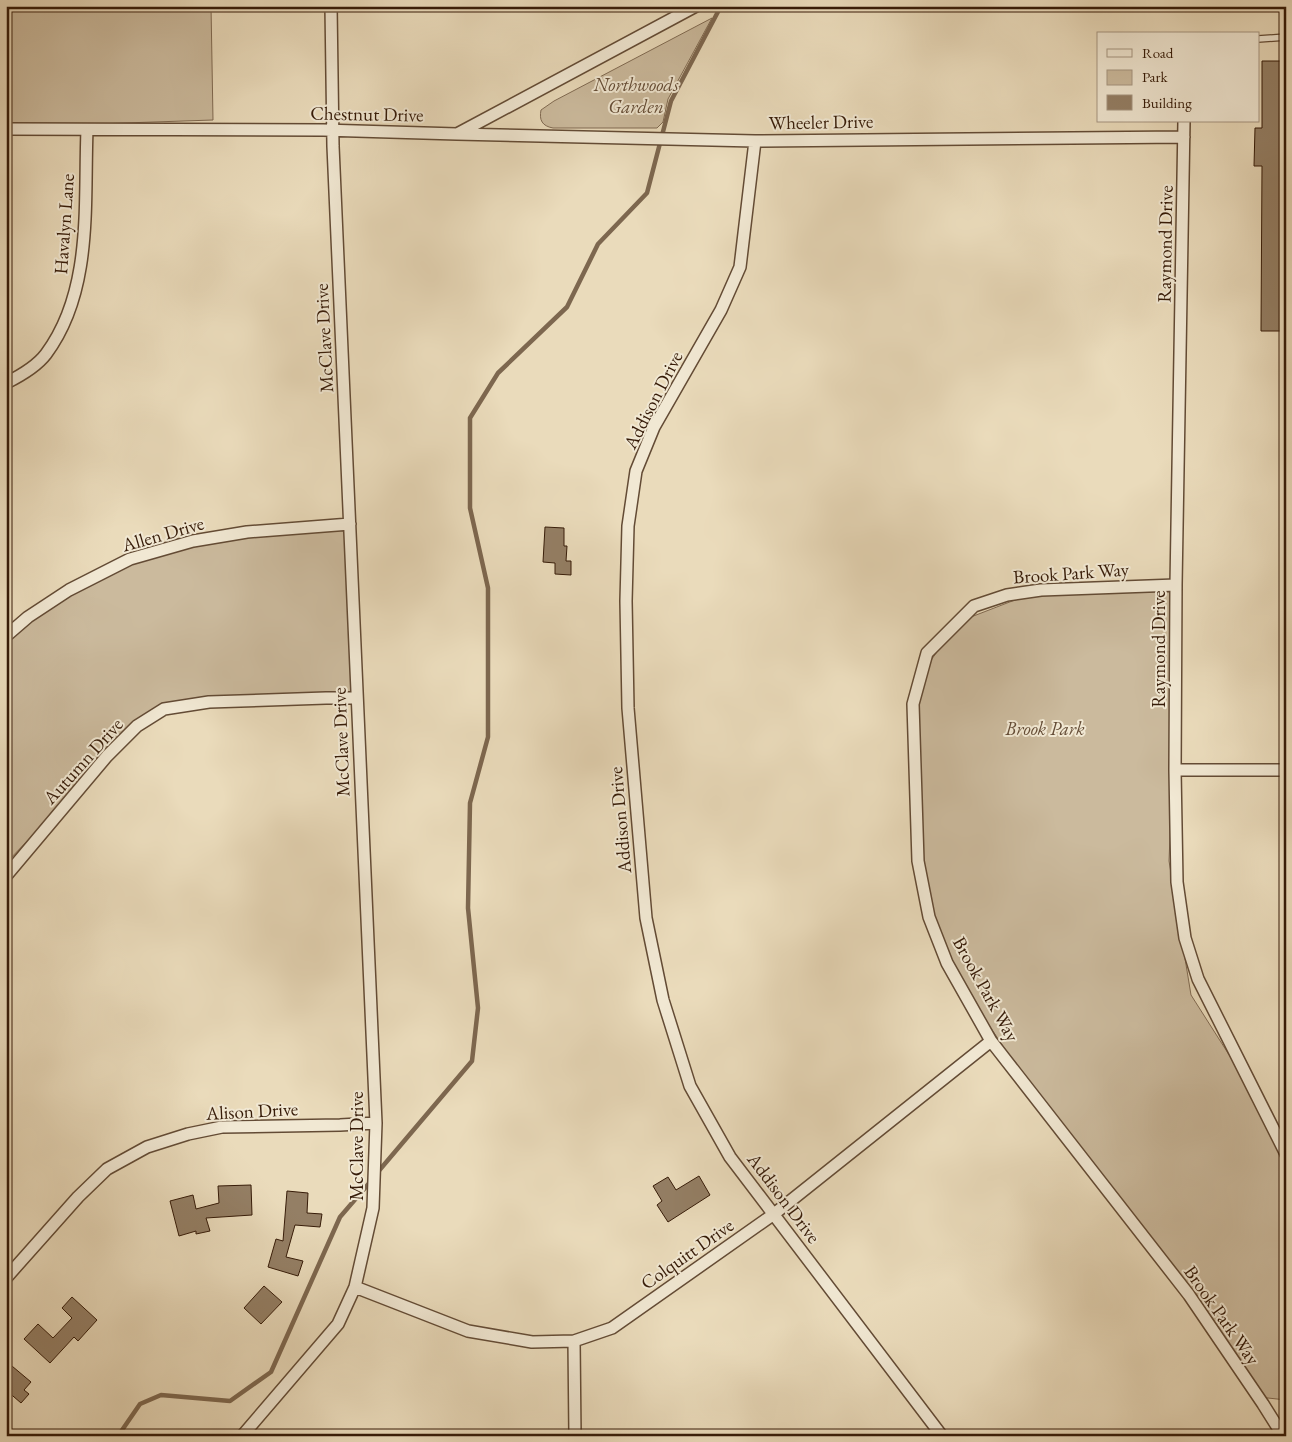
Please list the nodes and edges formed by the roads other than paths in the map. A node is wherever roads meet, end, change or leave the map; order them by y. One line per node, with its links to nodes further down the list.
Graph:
1 (331, 6): 9 (street, McClave Drive)
2 (696, 6): 3 (street, Chestnut Drive)
3 (676, 11): 10 (street, Chestnut Drive)
4 (1286, 36): 5 (lane)
5 (1260, 39)
6 (1184, 122): 11 (street, Raymond Drive)
7 (6, 130): 8 (street, Chestnut Drive)
8 (87, 130): 9 (street, Chestnut Drive); 13 (street, Havalyn Lane)
9 (333, 131): 10 (street, Chestnut Drive); 14 (street, McClave Drive)
10 (457, 134): 12 (street, Wheeler Drive)
11 (1184, 137): 12 (street, Wheeler Drive); 15 (street, Raymond Drive)
12 (755, 141): 24 (street, Addison Drive)
13 (6, 383)
14 (350, 524): 16 (street, Allen Drive); 17 (street, McClave Drive)
15 (1176, 585): 18 (street, Raymond Drive); 21 (street, Brook Park Way)
16 (6, 636)
17 (356, 698): 20 (street, Autumn Drive); 22 (street, McClave Drive)
18 (1175, 770): 19 (street); 23 (street, Raymond Drive)
19 (1286, 770)
20 (6, 876)
21 (991, 1042): 24 (street, Colquitt Drive); 31 (street, Brook Park Way)
22 (376, 1123): 25 (street, Alison Drive); 26 (street, McClave Drive)
23 (1286, 1154)
24 (774, 1214): 27 (street, Colquitt Drive); 30 (street, Addison Drive)
25 (6, 1278)
26 (355, 1287): 27 (street, Colquitt Drive); 28 (street, McClave Drive)
27 (574, 1341): 29 (street)
28 (242, 1436)
29 (575, 1436)
30 (942, 1436)
31 (1283, 1436)

